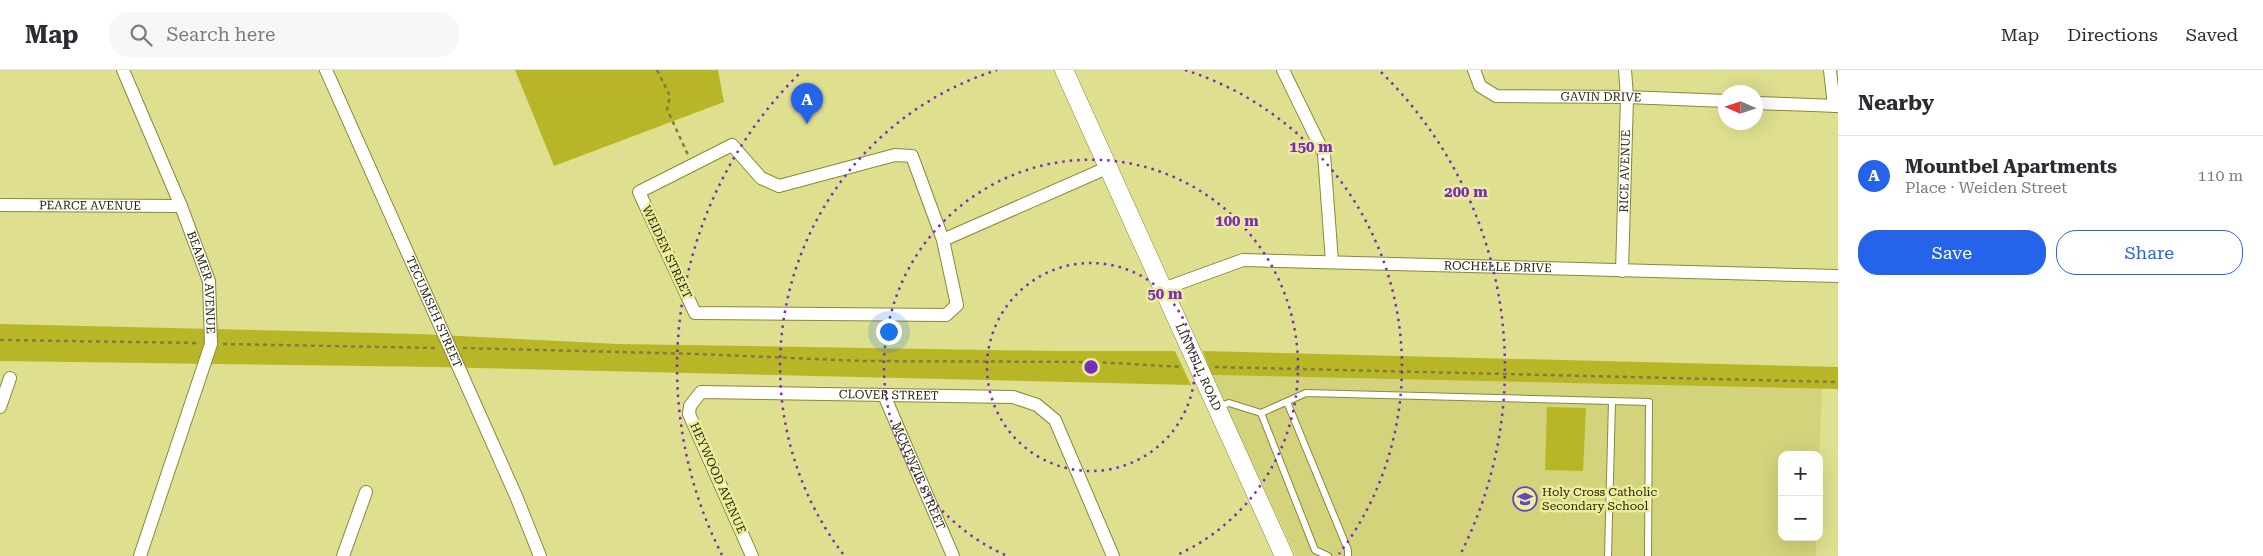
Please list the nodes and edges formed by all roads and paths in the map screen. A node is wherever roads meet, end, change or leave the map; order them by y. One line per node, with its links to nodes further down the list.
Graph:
1 (123, 70): 16 (street, BEAMER AVENUE)
2 (326, 70): 41 (street, TECUMSEH STREET)
3 (657, 70): 13 (path)
4 (1064, 70): 14 (main road, LINWELL ROAD)
5 (1283, 70): 18 (street)
6 (1474, 70): 9 (street, GAVIN DRIVE)
7 (1625, 70): 9 (street, RICE AVENUE)
8 (1830, 70): 12 (street)
9 (1627, 97): 10 (street, GAVIN DRIVE); 19 (street, RICE AVENUE)
10 (1718, 101)
11 (1763, 103): 12 (street)
12 (1836, 106)
13 (693, 165): 17 (street, WEIDEN STREET); 17 (street, WEIDEN STREET)
14 (1109, 167): 17 (street); 21 (main road, LINWELL ROAD)
15 (0, 205): 16 (street, PEARCE AVENUE)
16 (181, 206): 39 (street, BEAMER AVENUE)
17 (943, 240)
18 (1332, 262): 19 (street, ROCHELLE DRIVE); 21 (street, ROCHELLE DRIVE)
19 (1622, 271): 20 (street, ROCHELLE DRIVE)
20 (1838, 276)
21 (1163, 289): 36 (main road, LINWELL ROAD)
22 (0, 340): 23 (path)
23 (205, 344)
24 (221, 344): 25 (path)
25 (437, 348)
26 (463, 348): 27 (path)
27 (1185, 367)
28 (1210, 369): 30 (path)
29 (10, 378): 35 (street)
30 (1838, 382)
31 (884, 395): 32 (street, CLOVER STREET); 43 (street, MCKENZIE STREET); 44 (street, CLOVER STREET)
32 (694, 401): 42 (street, HEYWOOD AVENUE)
33 (1612, 401): 34 (lane); 48 (lane); 49 (lane)
34 (1287, 402): 37 (lane); 47 (lane)
35 (0, 407)
36 (1216, 407): 37 (lane); 45 (main road, LINWELL ROAD)
37 (1261, 413): 46 (lane)
38 (366, 492): 40 (street)
39 (140, 556)
40 (342, 556)
41 (540, 556)
42 (752, 556)
43 (952, 556)
44 (1113, 556)
45 (1284, 556)
46 (1328, 556)
47 (1348, 556)
48 (1608, 556)
49 (1648, 556)

